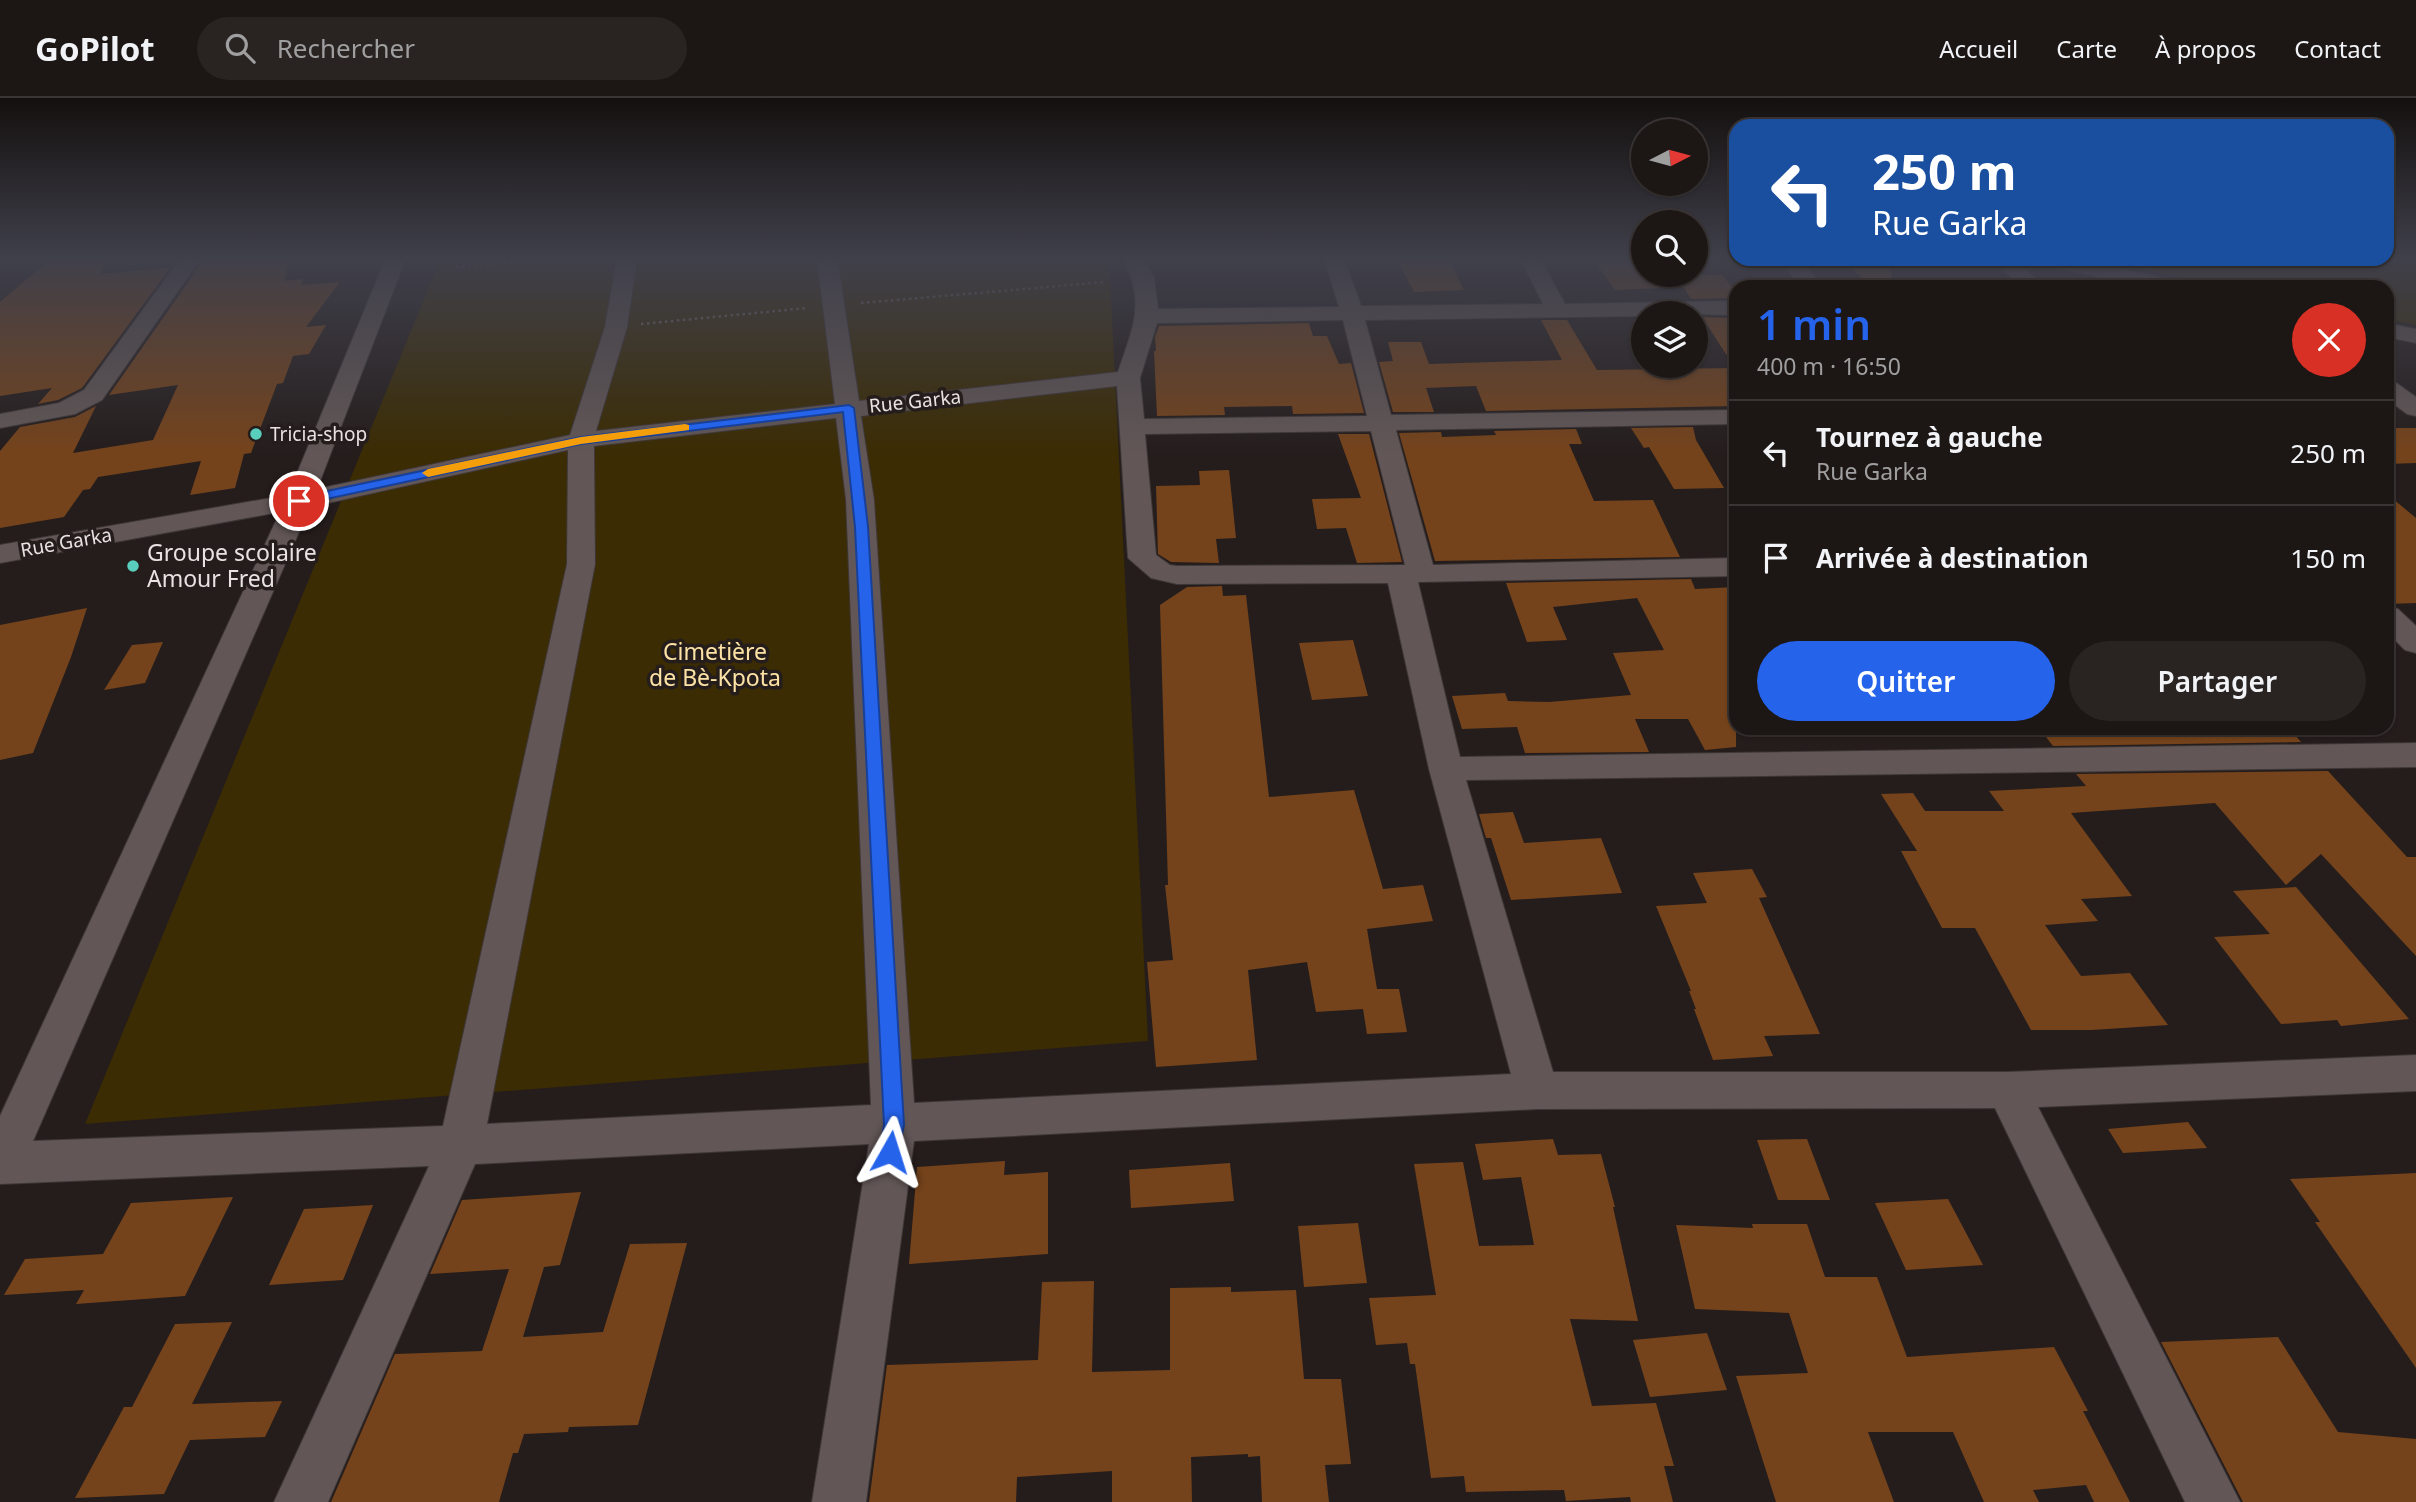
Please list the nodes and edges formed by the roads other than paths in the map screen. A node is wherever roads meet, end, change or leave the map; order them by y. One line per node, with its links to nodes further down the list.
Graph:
1 (144, 324): 14 (street)
2 (370, 324): 18 (street)
3 (617, 324): 17 (street)
4 (837, 324): 11 (street)
5 (1146, 324): 9 (street)
6 (1355, 324): 15 (street)
7 (2394, 331): 8 (street)
8 (2416, 336)
9 (1128, 379): 11 (street, Rue Garka); 16 (street)
10 (2394, 392): 12 (street)
11 (849, 408): 17 (street, Rue Garka); 29 (street)
12 (2416, 409)
13 (1729, 417): 15 (street)
14 (0, 421)
15 (1380, 423): 16 (street); 21 (street)
16 (1131, 427): 21 (street)
17 (581, 440): 18 (street, Rue Garka); 30 (street)
18 (299, 501): 19 (street, Rue Garka); 31 (street)
19 (0, 554)
20 (1729, 567): 21 (street)
21 (1411, 574): 25 (street)
22 (2394, 622): 23 (street)
23 (2416, 643)
24 (2416, 755): 25 (street)
25 (1446, 769): 28 (street)
26 (2416, 1073): 27 (street)
27 (2007, 1090): 28 (street); 34 (street)
28 (1537, 1091): 29 (street)
29 (894, 1125): 30 (street); 33 (street)
30 (460, 1145): 31 (street); 32 (street)
31 (0, 1163)
32 (301, 1502)
33 (839, 1502)
34 (2213, 1502)

